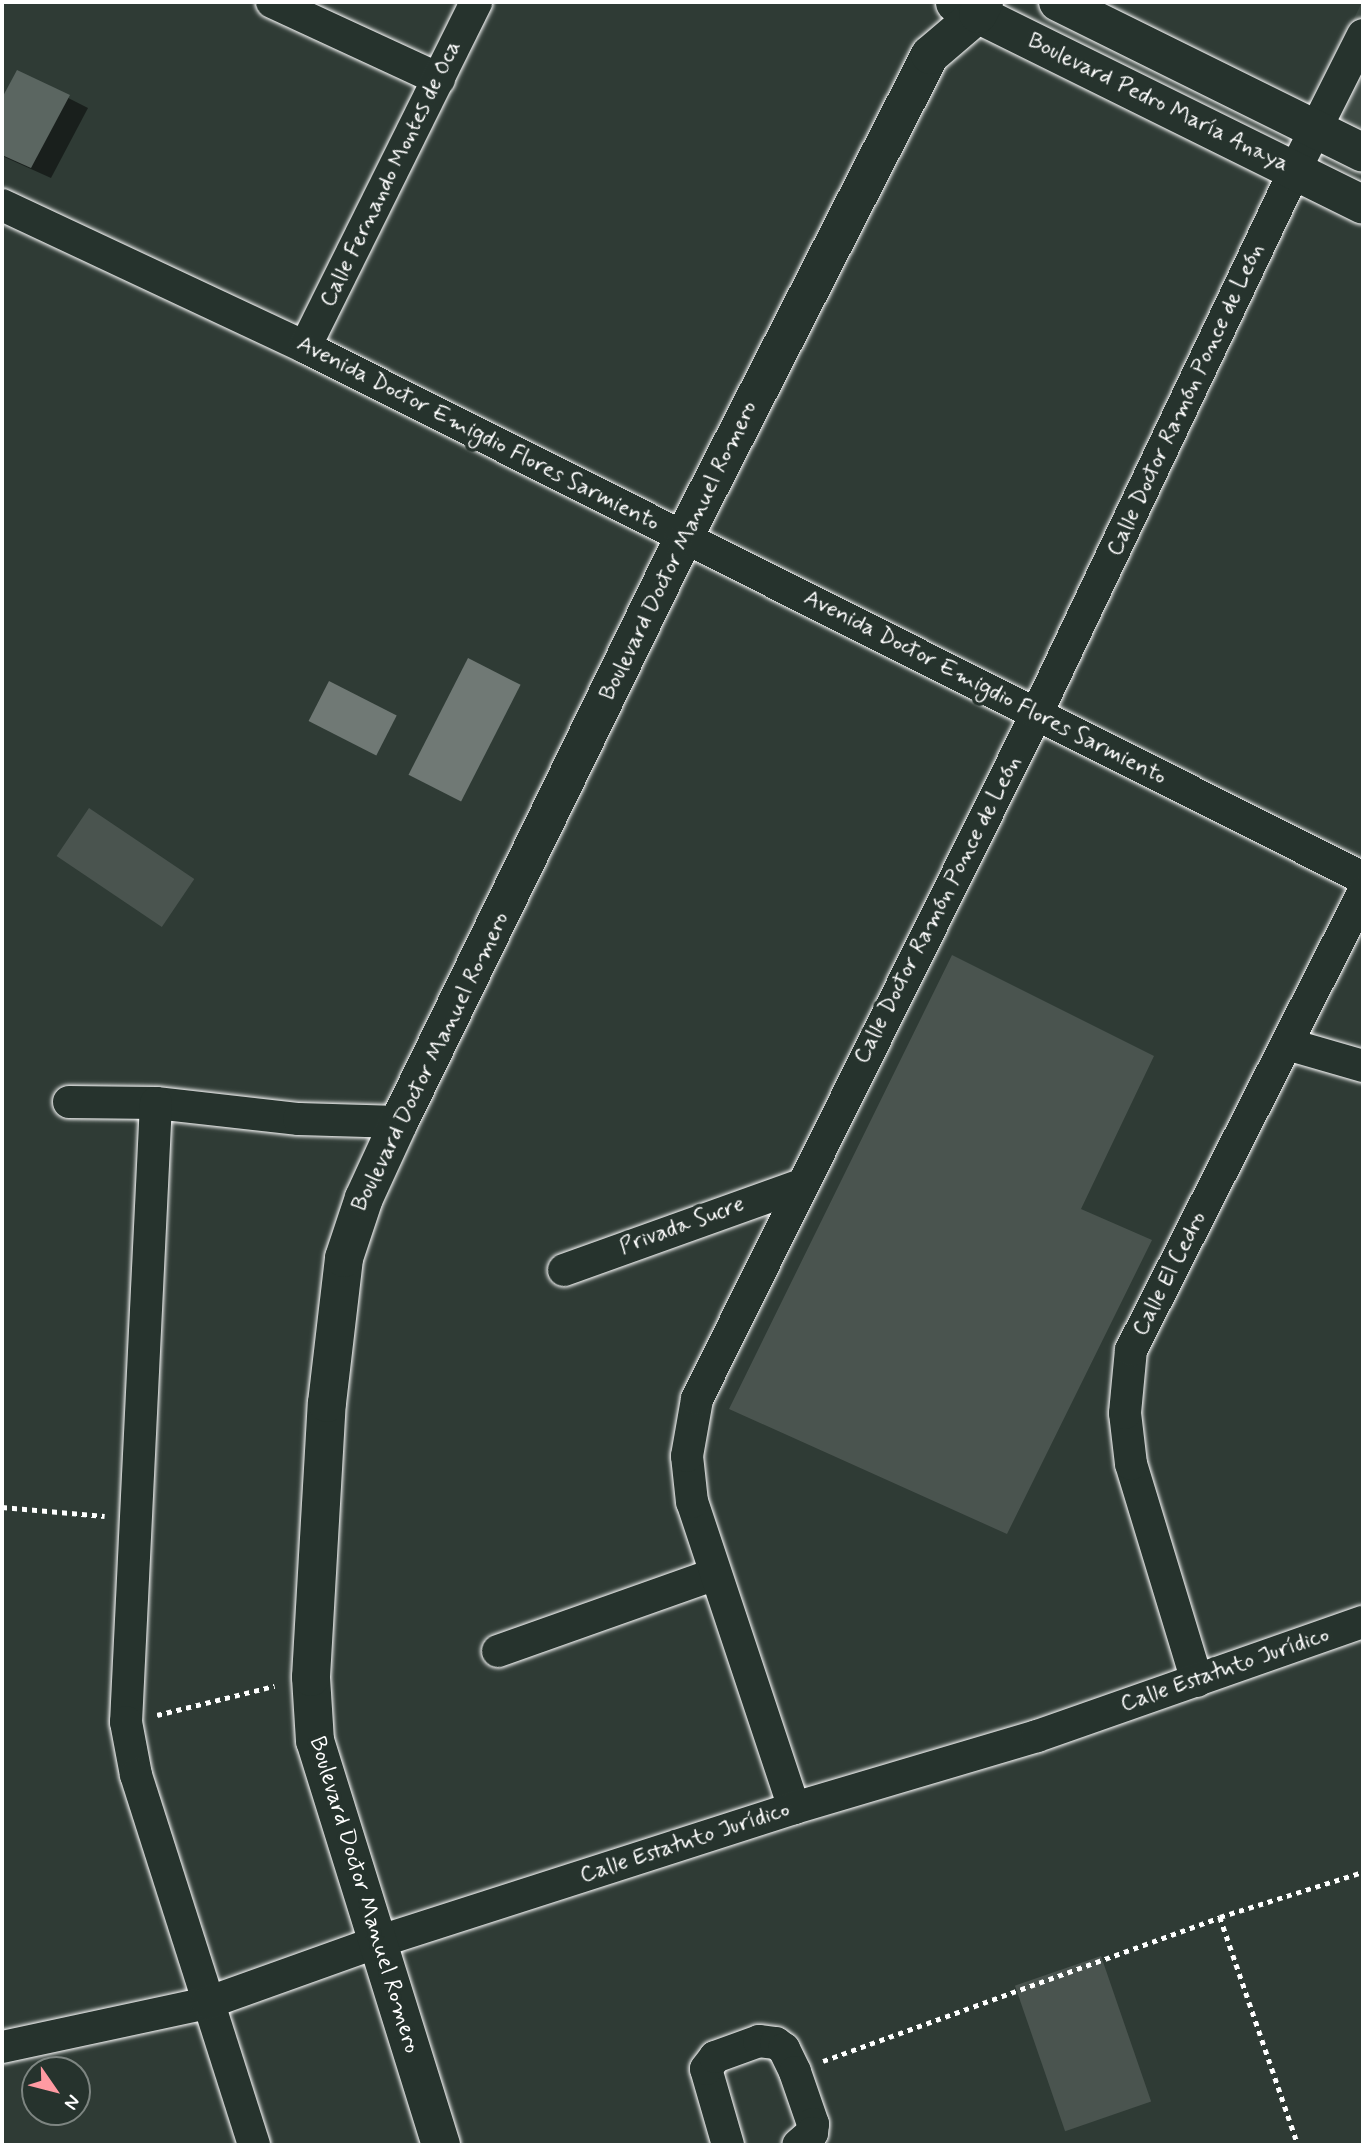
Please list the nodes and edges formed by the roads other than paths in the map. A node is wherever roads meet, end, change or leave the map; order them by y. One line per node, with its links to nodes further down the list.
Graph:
1 (272, 2): 8 (street)
2 (476, 2): 8 (street, Calle Fernando Montes de Oca)
3 (931, 2): 7 (street, Boulevard Doctor Manuel Romero)
4 (1058, 2): 9 (street, Boulevard Pedro María Anaya)
5 (972, 6): 7 (street, Boulevard Doctor Manuel Romero); 11 (street, Boulevard Pedro María Anaya)
6 (1363, 35): 9 (street, Calle Doctor Ramón Ponce de León)
7 (930, 55): 15 (street, Boulevard Doctor Manuel Romero)
8 (439, 79): 14 (street, Calle Fernando Montes de Oca)
9 (1316, 129): 10 (street, Boulevard Pedro María Anaya); 11 (street, Calle Doctor Ramón Ponce de León)
10 (1363, 153)
11 (1295, 170): 13 (street, Boulevard Pedro María Anaya); 16 (street, Calle Doctor Ramón Ponce de León)
12 (2, 205): 14 (street, Avenida Doctor Emigdio Flores Sarmiento)
13 (1363, 205)
14 (305, 347): 15 (street, Avenida Doctor Emigdio Flores Sarmiento)
15 (684, 537): 16 (street, Avenida Doctor Emigdio Flores Sarmiento); 23 (street, Boulevard Doctor Manuel Romero)
16 (1037, 713): 17 (street, Avenida Doctor Emigdio Flores Sarmiento); 24 (street, Calle Doctor Ramón Ponce de León)
17 (1363, 878)
18 (1363, 893): 19 (street, Calle El Cedro)
19 (1287, 1044): 20 (street); 29 (street, Calle El Cedro)
20 (1363, 1066)
21 (69, 1102): 22 (street)
22 (156, 1103): 23 (street); 32 (street)
23 (399, 1122): 31 (street, Boulevard Doctor Manuel Romero)
24 (801, 1185): 25 (street, Privada Sucre); 26 (street, Calle Doctor Ramón Ponce de León)
25 (564, 1269)
26 (715, 1574): 28 (street); 30 (street, Calle Doctor Ramón Ponce de León)
27 (1363, 1622): 29 (street, Calle Estatuto Jurídico)
28 (498, 1651)
29 (1198, 1681): 30 (street, Calle Estatuto Jurídico)
30 (794, 1808): 31 (street, Calle Estatuto Jurídico)
31 (377, 1942): 32 (street, Calle Estatuto Jurídico); 36 (street, Boulevard Doctor Manuel Romero)
32 (208, 2003): 33 (street, Calle Estatuto Jurídico); 35 (street)
33 (2, 2047)
34 (805, 2139): 37 (street)
35 (254, 2145)
36 (441, 2145)
37 (728, 2145)

